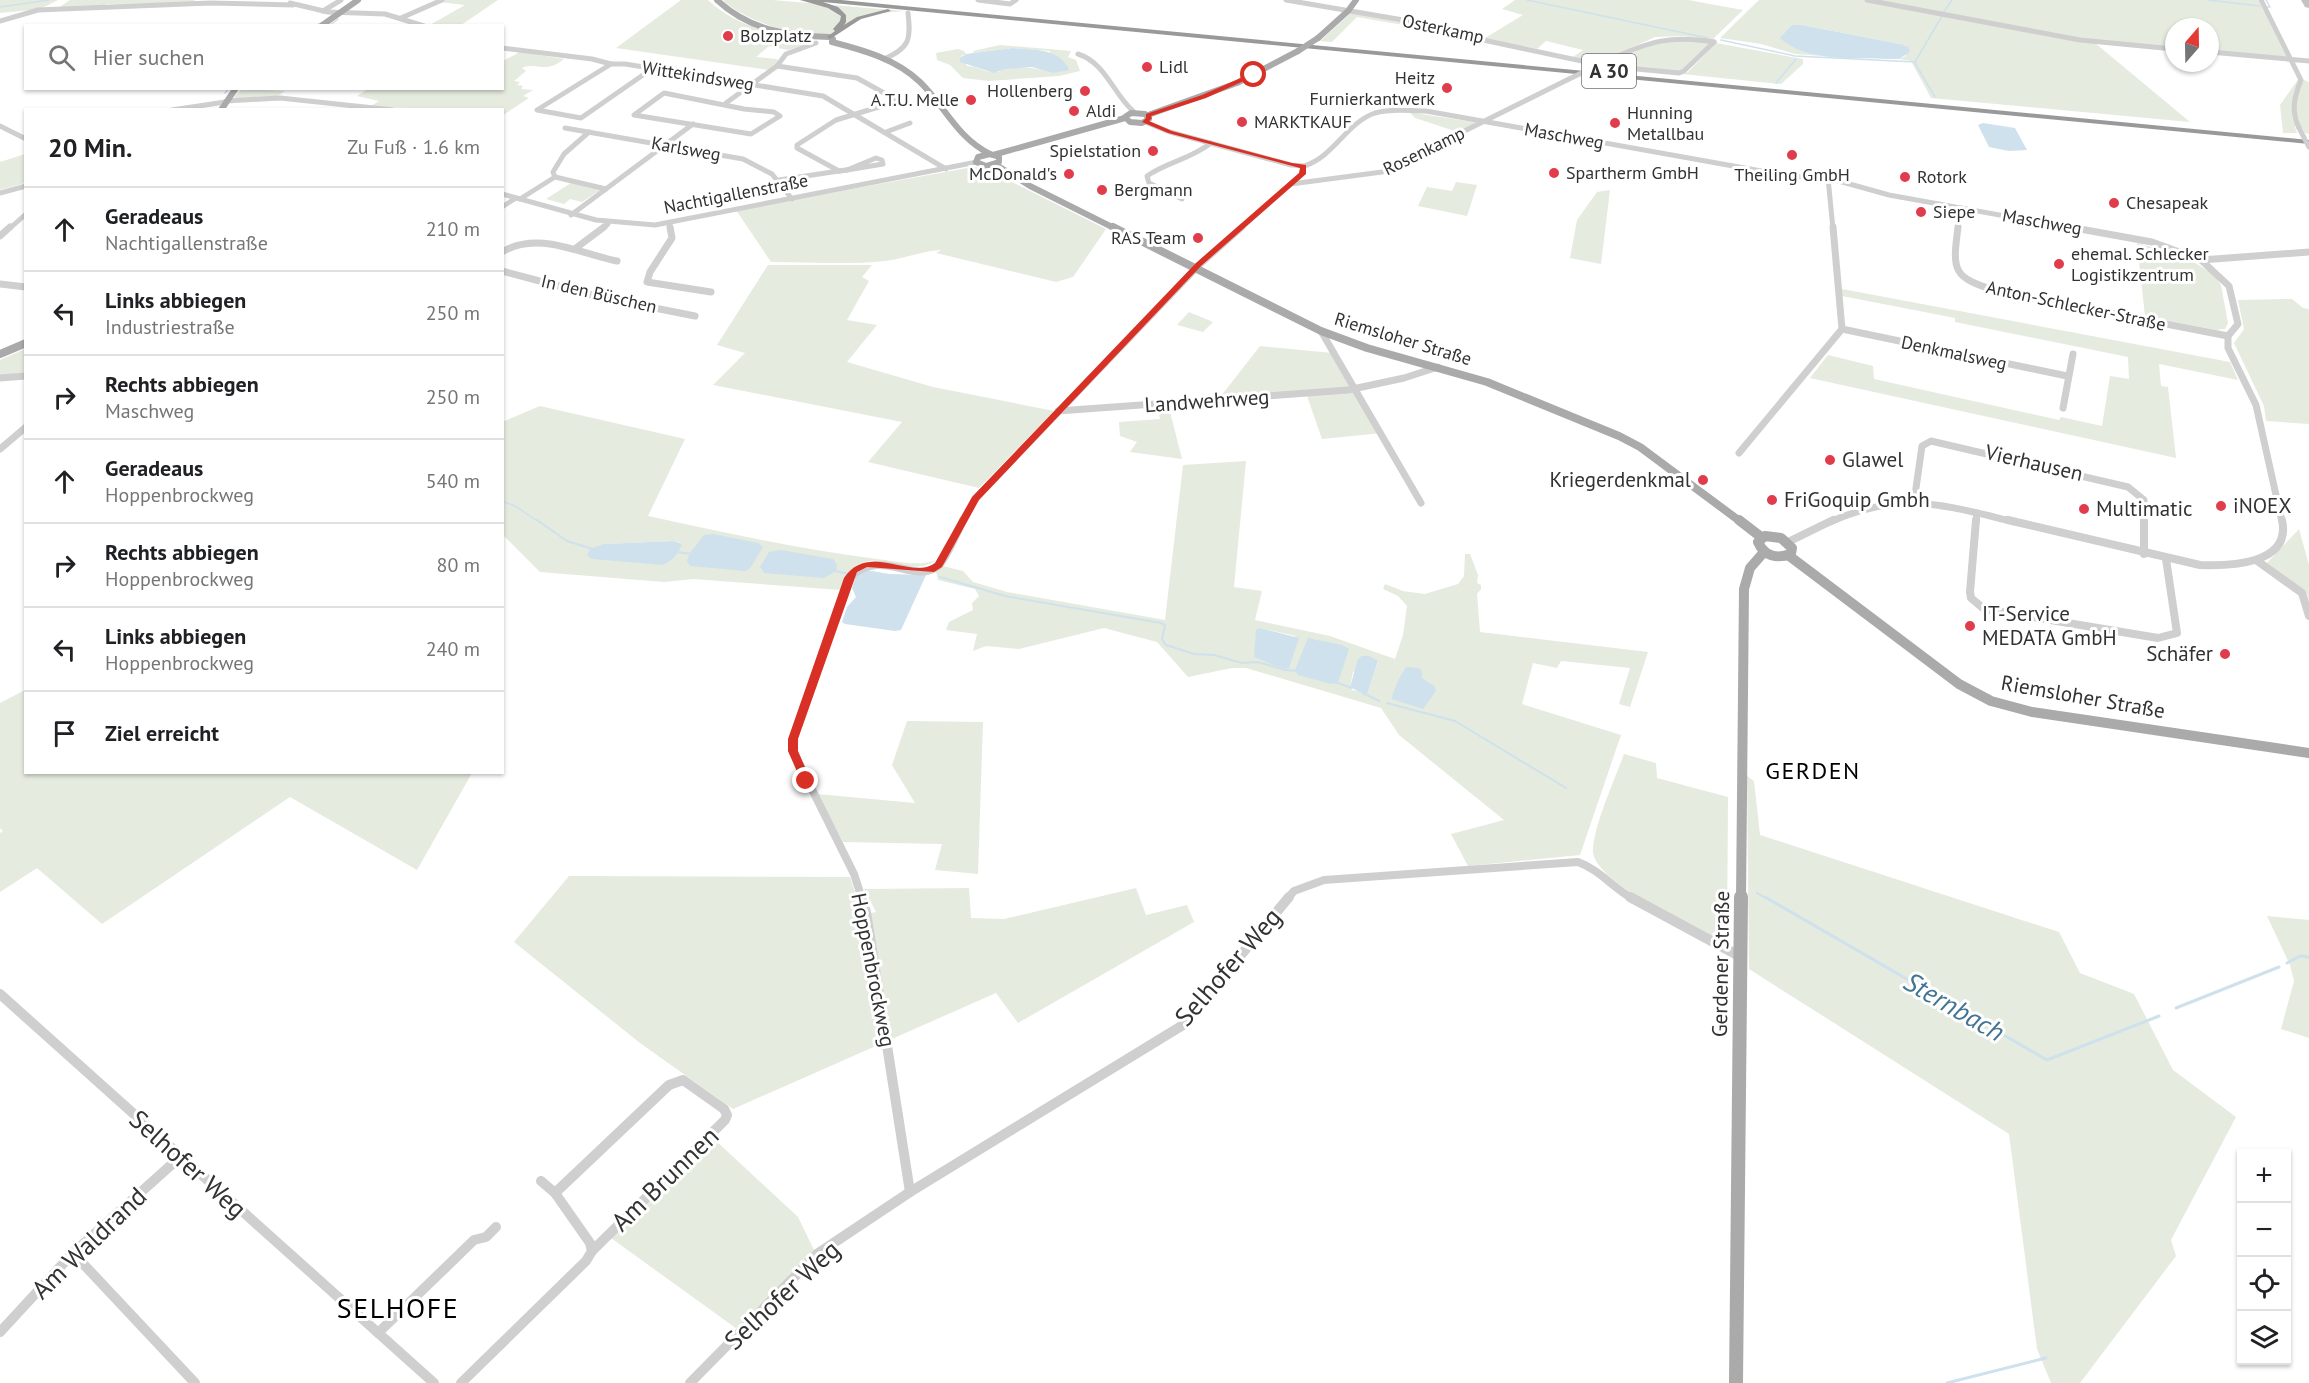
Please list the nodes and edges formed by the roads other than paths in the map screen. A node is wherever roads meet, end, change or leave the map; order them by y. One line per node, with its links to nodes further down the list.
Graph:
1 (117, 0): 17 (street)
2 (284, 0): 16 (street)
3 (341, 0): 18 (street)
4 (358, 0): 20 (main road)
5 (442, 0): 23 (street)
6 (717, 0): 28 (main road)
7 (803, 0): 27 (highway)
8 (821, 0): 22 (highway, A 30)
9 (857, 0): 59 (highway, A 30)
10 (978, 0): 11 (street)
11 (1016, 0)
12 (1286, 0): 19 (street, Osterkamp)
13 (1356, 0): 19 (main road)
14 (1867, 0): 30 (street)
15 (2261, 0): 33 (street)
16 (293, 5): 17 (street); 18 (street)
17 (102, 7): 24 (street)
18 (323, 11): 20 (street)
19 (1348, 11): 49 (main road, bridge); 51 (street, Osterkamp, bridge)
20 (342, 12): 23 (street); 25 (main road)
21 (908, 13): 34 (street)
22 (965, 14): 27 (highway); 59 (highway, A 30)
23 (401, 18): 26 (street)
24 (0, 21)
25 (324, 24)
26 (418, 24)
27 (829, 40): 28 (main road); 34 (main road)
28 (815, 41): 37 (street)
29 (504, 48): 36 (street, Wittekindsweg)
30 (2165, 48)
31 (2219, 53): 33 (street)
32 (1078, 54): 47 (street)
33 (2291, 59): 35 (street); 62 (street, bridge)
34 (884, 60): 41 (main road)
35 (2309, 61)
36 (611, 64): 38 (street, Wittekindsweg); 38 (street)
37 (777, 66): 39 (street); 48 (street)
38 (652, 68): 39 (street, Wittekindsweg)
39 (754, 85): 43 (street); 48 (street, Wittekindsweg)
40 (234, 90): 42 (main road)
41 (928, 91): 63 (main road); 64 (main road)
42 (226, 101): 44 (street); 45 (main road); 46 (street)
43 (726, 104): 53 (street); 53 (street)
44 (184, 108)
45 (221, 108)
46 (374, 108)
47 (1134, 112): 49 (main road); 50 (main road)
48 (854, 114): 57 (street, Wittekindsweg); 68 (street)
49 (1146, 118): 50 (main road); 60 (street)
50 (1127, 120): 63 (main road); 65 (main road)
51 (1484, 121): 66 (street, Maschweg); 70 (street, Maschweg); 72 (street, Rosenkamp)
52 (910, 123): 57 (street)
53 (693, 124): 61 (street)
54 (0, 126): 58 (street)
55 (566, 128): 56 (street, Karlsweg)
56 (589, 132): 61 (street, Karlsweg); 69 (street)
57 (886, 132): 67 (street, Wittekindsweg)
58 (24, 137)
59 (2309, 140)
60 (1210, 143): 66 (street); 79 (street)
61 (663, 145): 71 (street, Karlsweg); 74 (street)
62 (2309, 147)
63 (991, 154): 64 (main road); 65 (main road, Riemsloher Straße)
64 (978, 159): 65 (main road); 67 (street, Nachtigallenstraße)
65 (997, 162): 92 (main road, Riemsloher Straße)
66 (1304, 166): 72 (street, Maschweg)
67 (946, 169): 78 (street, Nachtigallenstraße)
68 (841, 172): 68 (street); 71 (street)
69 (555, 177): 74 (street); 77 (street)
70 (1828, 178): 81 (street, Maschweg); 99 (street)
71 (779, 180): 78 (street, Karlsweg)
72 (1291, 184): 92 (street, Maschweg)
73 (24, 186): 75 (street)
74 (606, 189): 82 (street)
75 (0, 193)
76 (504, 194): 77 (street, Nachtigallenstraße)
77 (518, 198): 80 (street); 82 (street, Nachtigallenstraße)
78 (792, 199): 84 (street, Nachtigallenstraße)
79 (1182, 199)
80 (504, 206)
81 (1961, 208): 90 (street, Maschweg); 101 (street, Anton-Schlecker-Straße)
82 (571, 215): 85 (street, Nachtigallenstraße)
83 (24, 216): 86 (street)
84 (669, 223): 85 (street, Nachtigallenstraße); 97 (street)
85 (608, 224): 87 (street, In den Büschen)
86 (0, 236)
87 (576, 248): 88 (street, In den Büschen); 91 (street, In den Büschen)
88 (504, 251)
89 (2309, 252): 90 (street)
90 (2200, 260): 101 (street, Maschweg)
91 (617, 261)
92 (1196, 268): 100 (main road, Riemsloher Straße); 111 (street, Hoppenbrockweg)
93 (504, 272): 94 (street, In den Büschen)
94 (534, 279): 98 (street, In den Büschen)
95 (0, 284): 96 (street)
96 (24, 287)
97 (711, 292)
98 (695, 316)
99 (1842, 329): 107 (street, Denkmalsweg); 114 (street)
100 (1321, 331): 105 (main road, Riemsloher Straße); 109 (street)
101 (2228, 336): 124 (street)
102 (24, 344): 103 (main road)
103 (0, 354)
104 (2073, 354): 107 (street)
105 (1438, 367): 109 (street, Landwehrweg); 118 (main road, Riemsloher Straße)
106 (24, 376): 108 (street)
107 (2067, 376): 110 (street)
108 (0, 378)
109 (1355, 389): 111 (street, Landwehrweg); 116 (street)
110 (2063, 408)
111 (1058, 411): 131 (street, Hoppenbrockweg)
112 (24, 429): 113 (street)
113 (0, 449)
114 (1739, 453)
115 (1914, 502): 117 (street); 119 (street); 121 (street, Vierhausen)
116 (1421, 503)
117 (1977, 513): 121 (street); 123 (street)
118 (1761, 537): 119 (main road); 120 (main road)
119 (1788, 542): 122 (main road)
120 (1764, 552): 122 (main road); 127 (main road, Gerdener Straße)
121 (2144, 554): 123 (street)
122 (1788, 555): 126 (main road, Riemsloher Straße)
123 (2166, 559): 124 (street)
124 (2256, 560): 125 (street)
125 (2309, 616)
126 (2309, 753)
127 (1741, 957): 131 (street, Selhofer Weg); 142 (main road, Gerdener Straße)
128 (0, 994): 129 (street, Selhofer Weg)
129 (180, 1157): 135 (street, Am Waldrand); 137 (street, Selhofer Weg)
130 (541, 1181): 132 (street, Am Brunnen)
131 (910, 1192): 141 (street, Selhofer Weg)
132 (555, 1193): 134 (street, Am Brunnen); 134 (street, Am Brunnen)
133 (495, 1227): 137 (street)
134 (592, 1251): 140 (street, Am Brunnen)
135 (73, 1253): 136 (street, Am Waldrand); 138 (street)
136 (0, 1332)
137 (378, 1333): 139 (street, Selhofer Weg)
138 (195, 1383)
139 (434, 1383)
140 (461, 1383)
141 (690, 1383)
142 (1736, 1383)

